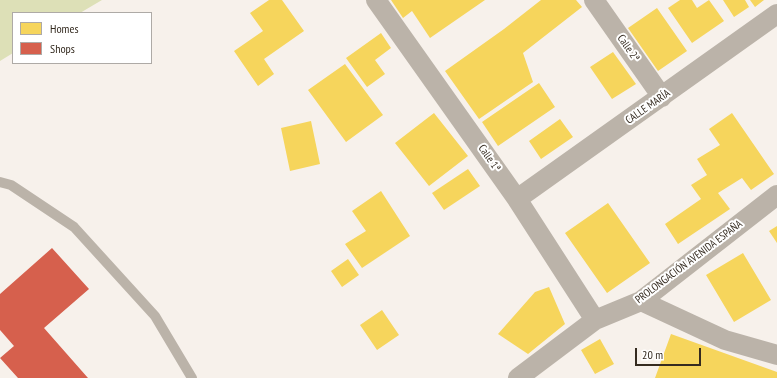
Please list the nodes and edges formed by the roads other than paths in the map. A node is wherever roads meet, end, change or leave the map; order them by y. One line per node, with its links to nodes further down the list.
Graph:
1 (376, 0): 7 (street, Calle 1ª)
2 (594, 0): 4 (street, Calle 2ª)
3 (777, 14): 4 (street, CALLE MARÍA)
4 (662, 97): 7 (street, CALLE MARÍA)
5 (0, 182): 11 (lane)
6 (777, 195): 8 (street, PROLONGACIÓN AVENIDA ESPAÑA)
7 (518, 199): 9 (street, Calle 1ª)
8 (641, 301): 9 (street, PROLONGACIÓN AVENIDA ESPAÑA); 10 (street)
9 (595, 320): 12 (street, PROLONGACIÓN AVENIDA ESPAÑA)
10 (777, 355)
11 (192, 378)
12 (518, 378)

